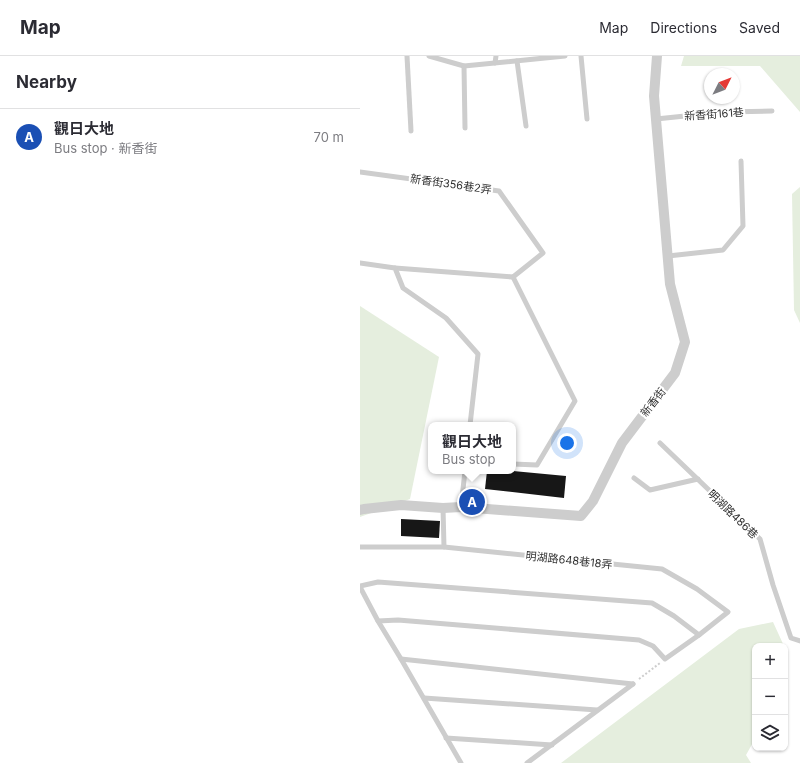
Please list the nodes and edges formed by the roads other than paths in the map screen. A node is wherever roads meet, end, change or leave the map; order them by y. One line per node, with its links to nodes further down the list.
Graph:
1 (407, 56): 15 (lane)
2 (433, 56): 9 (lane)
3 (496, 56): 8 (lane)
4 (564, 56): 7 (lane)
5 (581, 56): 11 (lane)
6 (657, 56): 12 (street, 新香街)
7 (517, 60): 8 (lane); 13 (lane)
8 (495, 62): 9 (lane)
9 (464, 66): 14 (lane)
10 (772, 111): 12 (lane, 新香街161巷)
11 (587, 119)
12 (656, 119): 18 (street, 新香街)
13 (526, 126)
14 (465, 128)
15 (411, 131)
16 (741, 161): 18 (lane)
17 (360, 172): 21 (lane, 新香街356巷2弄)
18 (668, 256): 28 (street, 新香街)
19 (360, 264): 20 (lane)
20 (395, 268): 21 (lane); 22 (lane)
21 (513, 277): 24 (lane)
22 (470, 422)
23 (660, 443): 27 (lane, 明湖路486巷)
24 (516, 464)
25 (465, 474): 28 (lane)
26 (634, 478): 27 (lane)
27 (698, 479): 36 (lane, 明湖路486巷)
28 (461, 507): 29 (street, 新香街)
29 (443, 508): 30 (street, 新香街); 32 (lane)
30 (360, 510)
31 (360, 547): 32 (lane, 明湖路648巷18弄)
32 (444, 547): 35 (lane, 明湖路648巷18弄)
33 (360, 586): 34 (lane); 35 (lane)
34 (378, 621): 35 (lane, 明湖路648巷18弄); 37 (lane)
35 (699, 636)
36 (800, 641)
37 (401, 659): 38 (lane); 39 (lane)
38 (424, 698): 39 (lane); 40 (lane)
39 (596, 710): 41 (lane)
40 (446, 738): 41 (lane); 42 (lane)
41 (552, 745): 43 (lane)
42 (461, 763)
43 (527, 763)

